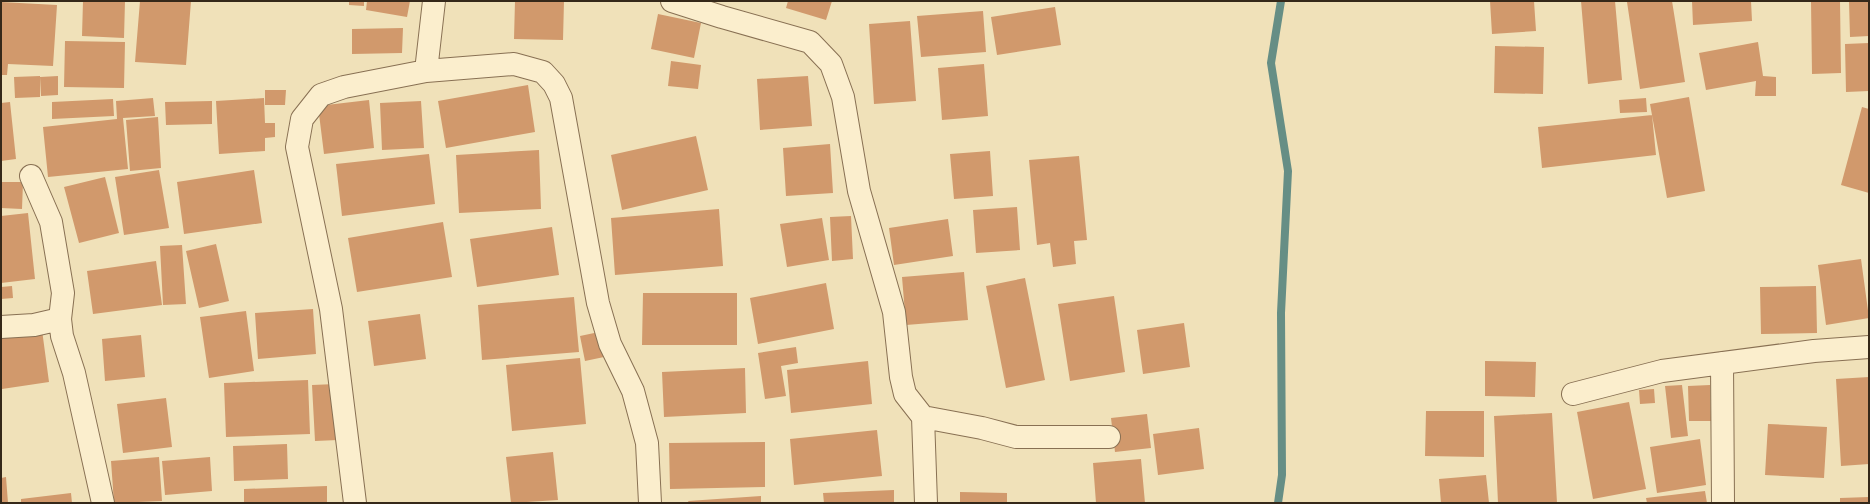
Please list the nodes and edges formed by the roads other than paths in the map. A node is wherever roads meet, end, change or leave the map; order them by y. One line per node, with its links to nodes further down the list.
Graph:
1 (434, 1): 3 (street)
2 (672, 1): 10 (street)
3 (426, 71): 13 (street); 14 (street)
4 (31, 176): 5 (street)
5 (60, 319): 6 (street); 12 (street)
6 (1, 326)
7 (1869, 347): 8 (street)
8 (1722, 363): 9 (street); 16 (street)
9 (1573, 394)
10 (923, 417): 11 (street); 15 (street)
11 (1109, 437)
12 (103, 503)
13 (355, 503)
14 (650, 503)
15 (926, 503)
16 (1723, 503)

